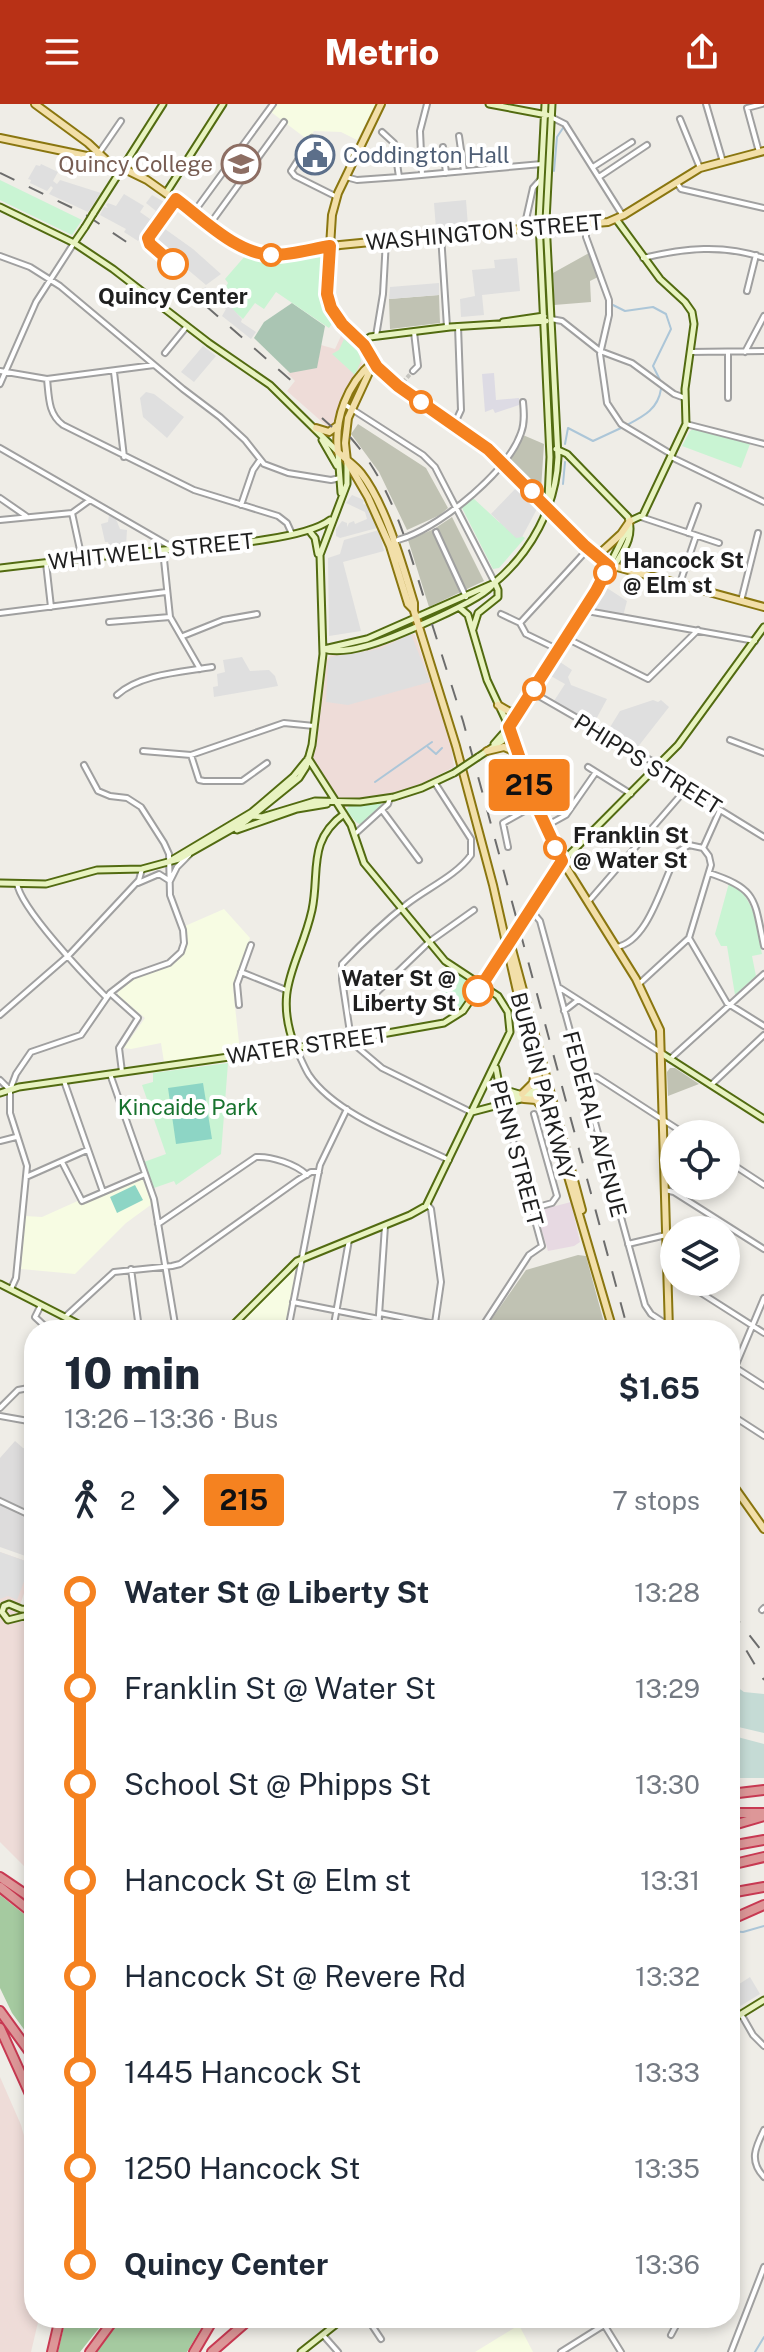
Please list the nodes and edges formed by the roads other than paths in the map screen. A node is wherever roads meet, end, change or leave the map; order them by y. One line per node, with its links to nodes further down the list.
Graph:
1 (35, 104): 24 (main road)
2 (163, 104): 30 (main road)
3 (223, 104): 39 (main road)
4 (273, 104): 43 (street)
5 (381, 104): 34 (main road)
6 (427, 104): 33 (street)
7 (489, 104): 12 (main road)
8 (545, 104): 12 (main road)
9 (552, 104): 12 (main road)
10 (706, 104): 26 (street)
11 (762, 104): 23 (street)
12 (548, 116): 27 (main road); 28 (street); 47 (main road)
13 (680, 119): 29 (street)
14 (121, 121): 24 (street)
15 (284, 122): 45 (street)
16 (382, 132): 35 (street)
17 (459, 136): 31 (street)
18 (0, 138): 25 (main road)
19 (312, 138): 40 (street)
20 (632, 142): 28 (street)
21 (647, 145): 36 (street)
22 (443, 147): 32 (street)
23 (761, 151): 26 (main road, WASHINGTON STREET)
24 (99, 153): 25 (main road)
25 (106, 160): 30 (main road, WASHINGTON STREET)
26 (723, 162): 29 (main road, WASHINGTON STREET)
27 (542, 164): 31 (street); 37 (main road)
28 (593, 167): 36 (street)
29 (700, 168): 38 (main road, WASHINGTON STREET)
30 (123, 169): 39 (main road, WASHINGTON STREET); 51 (main road, bridge)
31 (464, 171): 32 (street)
32 (446, 173): 33 (street)
33 (422, 175): 35 (street)
34 (346, 177): 35 (street); 40 (main road)
35 (399, 177)
36 (599, 177): 44 (street)
37 (541, 179): 47 (main road); 48 (street)
38 (676, 181): 42 (street); 44 (main road, WASHINGTON STREET)
39 (166, 193): 43 (main road, WASHINGTON STREET)
40 (337, 197): 52 (main road)
41 (0, 207): 51 (main road, BURGIN PARKWAY)
42 (764, 208)
43 (194, 212): 45 (main road, WASHINGTON STREET)
44 (619, 218): 46 (main road, WASHINGTON STREET); 55 (main road)
45 (210, 224): 52 (main road, WASHINGTON STREET)
46 (586, 224): 47 (main road, WASHINGTON STREET); 68 (street)
47 (543, 227): 48 (main road, WASHINGTON STREET); 60 (main road); 61 (main road)
48 (524, 228): 49 (main road, WASHINGTON STREET)
49 (441, 235): 50 (main road, WASHINGTON STREET); 64 (street)
50 (386, 240): 52 (main road, WASHINGTON STREET); 66 (street)
51 (74, 243): 57 (street); 62 (main road, BURGIN PARKWAY)
52 (330, 246): 67 (main road)
53 (756, 255): 55 (street); 56 (street); 58 (street)
54 (0, 257): 57 (street)
55 (643, 258): 70 (main road)
56 (764, 258)
57 (50, 278): 75 (street); 76 (street)
58 (747, 291)
59 (764, 316): 72 (street)
60 (544, 319): 61 (main road); 63 (main road); 88 (main road)
61 (551, 319): 68 (street); 92 (main road)
62 (187, 326): 73 (street); 89 (main road, BURGIN PARKWAY)
63 (458, 326): 64 (main road); 86 (street)
64 (447, 327): 65 (main road)
65 (414, 332): 66 (main road); 77 (street)
66 (376, 336): 67 (main road)
67 (362, 342): 74 (main road)
68 (600, 351): 81 (street); 94 (street)
69 (764, 351): 72 (street)
70 (690, 352): 71 (street); 81 (main road)
71 (728, 352): 72 (street); 82 (street)
72 (745, 352)
73 (165, 353)
74 (373, 362): 84 (main road); 86 (main road)
75 (154, 365): 78 (street); 96 (street)
76 (3, 371): 79 (street); 80 (street)
77 (413, 371)
78 (114, 372): 79 (street); 95 (street)
79 (47, 379): 95 (street)
80 (0, 384)
81 (685, 398): 85 (main road)
82 (728, 398)
83 (523, 402): 98 (street)
84 (347, 407): 87 (main road); 97 (main road); 109 (street)
85 (686, 424): 90 (street); 94 (main road)
86 (454, 425): 98 (main road)
87 (337, 426): 89 (main road); 93 (main road)
88 (549, 426): 92 (main road); 108 (main road)
89 (316, 428): 93 (main road, BURGIN PARKWAY); 99 (main road)
90 (764, 444)
91 (0, 448): 104 (street)
92 (558, 449): 108 (main road); 115 (main road)
93 (338, 452): 97 (main road, BURGIN PARKWAY); 99 (main road)
94 (671, 456): 105 (street); 113 (main road)
95 (124, 457): 106 (street)
96 (260, 460): 99 (street); 106 (street)
97 (347, 461): 100 (main road, BURGIN PARKWAY); 101 (main road); 123 (main road, BURGIN PARKWAY)
98 (503, 462): 108 (main road); 109 (street)
99 (340, 474): 103 (main road)
100 (360, 484): 101 (main road); 148 (main road, BURGIN PARKWAY)
101 (345, 490): 103 (main road)
102 (0, 498): 111 (street)
103 (340, 498): 112 (main road)
104 (90, 500): 110 (street); 125 (street)
105 (764, 502)
106 (241, 505): 120 (street)
107 (698, 506): 118 (street)
108 (547, 507): 126 (main road); 134 (main road)
109 (456, 508): 123 (street, bridge); 134 (street)
110 (72, 513): 111 (street); 129 (street)
111 (26, 516): 114 (street)
112 (333, 517): 116 (main road); 122 (main road)
113 (641, 517): 115 (main road); 118 (street)
114 (0, 520)
115 (630, 521): 128 (main road); 132 (main road)
116 (311, 531): 120 (main road, WHITWELL STREET); 122 (main road, WHITWELL STREET); 130 (main road)
117 (436, 532): 137 (street)
118 (688, 533): 121 (street)
119 (758, 533): 138 (street)
120 (292, 534): 125 (main road, WHITWELL STREET)
121 (696, 536): 124 (street); 135 (street)
122 (326, 537): 130 (main road)
123 (396, 540): 148 (main road, BURGIN PARKWAY)
124 (719, 543)
125 (175, 549): 127 (main road, WHITWELL STREET)
126 (588, 549): 128 (main road); 150 (street)
127 (163, 550): 129 (main road, WHITWELL STREET); 136 (street)
128 (596, 557): 132 (main road)
129 (82, 559): 131 (main road, WHITWELL STREET)
130 (319, 562): 157 (main road)
131 (46, 563): 133 (main road, WHITWELL STREET); 139 (street)
132 (611, 567): 135 (main road); 142 (main road)
133 (0, 568)
134 (494, 584): 137 (main road); 141 (main road); 151 (main road)
135 (679, 585): 138 (main road)
136 (166, 592): 139 (street); 147 (street)
137 (466, 597): 145 (main road)
138 (741, 601): 140 (main road)
139 (51, 607): 143 (street)
140 (764, 607)
141 (458, 608): 145 (main road); 151 (main road)
142 (584, 610): 152 (street); 155 (main road)
143 (0, 613)
144 (257, 614): 154 (street)
145 (432, 614): 148 (main road)
146 (501, 614): 150 (street)
147 (170, 617): 149 (street); 154 (street)
148 (416, 617): 157 (main road); 204 (main road, BURGIN PARKWAY)
149 (109, 622)
150 (520, 623): 158 (street)
151 (473, 630): 163 (main road)
152 (698, 630): 155 (street); 156 (street)
153 (764, 630): 156 (main road, WATER STREET)
154 (183, 636): 160 (street)
155 (566, 638): 158 (main road)
156 (756, 641): 177 (main road, WATER STREET)
157 (323, 649): 165 (main road)
158 (559, 650): 161 (main road)
159 (212, 667): 160 (street)
160 (200, 669): 162 (street)
161 (532, 692): 164 (main road); 177 (street, PHIPPS STREET)
162 (117, 695)
163 (498, 705): 164 (main road); 166 (main road)
164 (521, 709): 166 (main road)
165 (315, 727): 171 (street); 173 (main road)
166 (509, 727): 169 (main road); 172 (main road)
167 (730, 740): 170 (street)
168 (143, 751): 171 (street)
169 (487, 751): 172 (main road); 179 (main road, bridge)
170 (764, 753)
171 (191, 755): 174 (street)
172 (521, 757): 184 (main road)
173 (308, 758): 183 (main road); 188 (main road)
174 (267, 763)
175 (84, 765): 197 (street)
176 (588, 767): 178 (street)
177 (658, 767): 180 (street, PHIPPS STREET); 181 (main road, WATER STREET)
178 (596, 772): 181 (street); 189 (street)
179 (435, 783): 182 (main road); 207 (street)
180 (686, 788): 185 (street, PHIPPS STREET); 206 (street)
181 (631, 794): 198 (main road, WATER STREET)
182 (390, 798): 183 (main road); 186 (street)
183 (336, 802): 187 (main road); 188 (main road); 192 (main road)
184 (536, 805): 189 (main road); 193 (street)
185 (721, 809): 191 (street, PHIPPS STREET); 194 (street)
186 (382, 810): 190 (street); 196 (street)
187 (344, 814): 190 (main road); 221 (main road)
188 (251, 815): 192 (main road); 197 (main road)
189 (546, 826): 198 (main road)
190 (355, 834): 207 (main road)
191 (764, 837)
192 (217, 839): 195 (main road)
193 (508, 847)
194 (703, 848): 200 (street); 214 (street)
195 (191, 853): 197 (main road); 201 (street)
196 (419, 860)
197 (169, 861): 199 (main road); 201 (street)
198 (562, 861): 206 (main road); 208 (main road, WATER STREET)
199 (142, 869): 203 (main road); 205 (street)
200 (709, 873): 210 (street); 213 (street)
201 (170, 881): 205 (street); 223 (street)
202 (0, 883): 203 (main road)
203 (17, 883): 215 (street)
204 (493, 885): 235 (main road, BURGIN PARKWAY); 245 (main road, BURGIN PARKWAY)
205 (133, 887): 215 (street)
206 (588, 902): 214 (main road)
207 (401, 908): 211 (main road); 231 (street)
208 (530, 909): 219 (main road, WATER STREET, bridge); 220 (street, FEDERAL AVENUE)
209 (474, 910): 211 (street)
210 (689, 938): 218 (street); 226 (street)
211 (429, 942): 219 (main road); 222 (street)
212 (251, 945): 216 (street)
213 (764, 946)
214 (616, 947): 218 (main road)
215 (69, 955): 223 (street); 228 (street)
216 (241, 972): 221 (street); 225 (street)
217 (764, 974): 226 (street)
218 (639, 984): 233 (main road)
219 (482, 986): 231 (main road, WATER STREET); 234 (main road)
220 (558, 987): 224 (street); 227 (street, FEDERAL AVENUE)
221 (286, 990): 232 (main road)
222 (377, 992)
223 (108, 996): 237 (street); 244 (street)
224 (578, 1000): 227 (street); 233 (street)
225 (239, 1005)
226 (729, 1005): 229 (street); 236 (street)
227 (564, 1011): 239 (street, FEDERAL AVENUE)
228 (0, 1015)
229 (764, 1026)
230 (764, 1035): 243 (street)
231 (351, 1039): 232 (main road, WATER STREET); 250 (street)
232 (295, 1047): 237 (main road, WATER STREET); 249 (street)
233 (661, 1053): 236 (main road); 254 (main road)
234 (497, 1059): 240 (main road, PENN STREET); 250 (main road)
235 (533, 1059): 245 (main road, BURGIN PARKWAY); 247 (main road)
236 (670, 1059): 243 (main road)
237 (122, 1072): 238 (main road, WATER STREET)
238 (110, 1074): 242 (main road, WATER STREET); 262 (street)
239 (582, 1075): 254 (street); 275 (street, FEDERAL AVENUE)
240 (496, 1076): 247 (main road); 248 (main road, PENN STREET)
241 (0, 1080): 244 (street)
242 (64, 1081): 244 (main road, WATER STREET); 257 (street)
243 (711, 1085): 253 (main road)
244 (10, 1090): 246 (main road, WATER STREET); 255 (street)
245 (546, 1090): 247 (main road); 252 (main road, BURGIN PARKWAY); 272 (main road, BURGIN PARKWAY)
246 (0, 1093)
247 (523, 1096): 248 (main road); 252 (main road)
248 (502, 1102): 250 (main road); 269 (street, PENN STREET)
249 (347, 1109): 258 (street); 261 (street)
250 (472, 1112): 258 (main road)
251 (534, 1114): 269 (street)
252 (550, 1118): 272 (main road, BURGIN PARKWAY)
253 (764, 1119)
254 (663, 1120)
255 (16, 1137): 256 (street); 264 (street)
256 (0, 1141)
257 (87, 1150): 259 (street); 266 (street)
258 (449, 1160): 268 (main road)
259 (62, 1162): 264 (street); 266 (street)
260 (740, 1169): 265 (street)
261 (319, 1172): 263 (street); 277 (street)
262 (145, 1174): 266 (street); 270 (street)
263 (307, 1175): 270 (street); 278 (street)
264 (26, 1177): 281 (street)
265 (764, 1185)
266 (103, 1192)
267 (687, 1200): 276 (street)
268 (427, 1204): 271 (main road); 298 (street)
269 (531, 1209): 299 (street, PENN STREET)
270 (158, 1224): 278 (street)
271 (385, 1226): 274 (main road); 297 (street)
272 (588, 1238): 300 (main road, BURGIN PARKWAY)
273 (660, 1239): 275 (street)
274 (349, 1240): 277 (main road); 287 (street)
275 (628, 1244): 301 (street, FEDERAL AVENUE)
276 (764, 1249)
277 (302, 1259): 285 (street); 293 (main road)
278 (166, 1267): 279 (street); 292 (street)
279 (131, 1269): 288 (street); 291 (street)
280 (0, 1284): 281 (main road)
281 (11, 1289): 286 (main road)
282 (671, 1296): 302 (main road)
283 (706, 1296): 303 (street)
284 (764, 1298): 303 (street)
285 (293, 1302): 287 (street); 294 (street)
286 (41, 1305): 288 (main road); 289 (street)
287 (337, 1311): 295 (street); 296 (street)
288 (65, 1317): 290 (main road)
289 (38, 1320)
290 (71, 1320)
291 (138, 1320)
292 (174, 1320)
293 (238, 1320)
294 (290, 1320)
295 (335, 1320)
296 (371, 1320)
297 (379, 1320)
298 (435, 1320)
299 (486, 1320)
300 (610, 1320)
301 (660, 1320)
302 (671, 1320)
303 (752, 1326): 304 (street); 305 (street)
304 (764, 1333)
305 (740, 1350)
306 (740, 1371): 307 (street)
307 (764, 1386)
308 (24, 1389): 309 (street)
309 (0, 1408)
310 (0, 1416): 311 (street)
311 (24, 1420)
312 (740, 1420): 313 (street)
313 (764, 1436)
314 (740, 1493): 317 (main road)
315 (0, 1501): 316 (street)
316 (24, 1512)
317 (761, 1519): 318 (main road)
318 (764, 1529)
319 (16, 1606): 320 (main road); 322 (main road); 322 (main road)
320 (24, 1607)
321 (24, 1616): 322 (main road)
322 (14, 1619)
323 (764, 1790): 324 (highway)
324 (740, 1793)
325 (740, 1814): 326 (highway)
326 (764, 1815): 327 (highway)
327 (740, 1823)
328 (764, 1840): 329 (highway)
329 (740, 1844)
330 (764, 1857): 331 (highway)
331 (740, 1863)
332 (0, 1877): 336 (highway)
333 (764, 1885): 335 (highway)
334 (0, 1887): 338 (highway)
335 (740, 1891)
336 (24, 1893)
337 (764, 1905): 339 (highway)
338 (24, 1906)
339 (740, 1916)
340 (764, 2000): 342 (main road)
341 (0, 2011): 344 (highway)
342 (741, 2014): 345 (street)
343 (0, 2028): 346 (highway)
344 (24, 2044)
345 (764, 2046)
346 (24, 2081)
347 (764, 2130): 348 (street)
348 (764, 2177)
349 (764, 2267): 370 (street)
350 (58, 2328): 362 (highway)
351 (108, 2328): 363 (highway)
352 (208, 2328): 364 (highway)
353 (240, 2328): 365 (highway)
354 (332, 2328): 359 (main road)
355 (374, 2328): 361 (street)
356 (599, 2328): 368 (street)
357 (606, 2328): 369 (street)
358 (675, 2328): 360 (street)
359 (323, 2335): 366 (main road); 367 (street)
360 (671, 2335)
361 (381, 2339)
362 (52, 2352)
363 (90, 2352)
364 (194, 2352)
365 (212, 2352)
366 (301, 2352)
367 (338, 2352)
368 (561, 2352)
369 (621, 2352)
370 (731, 2352)

